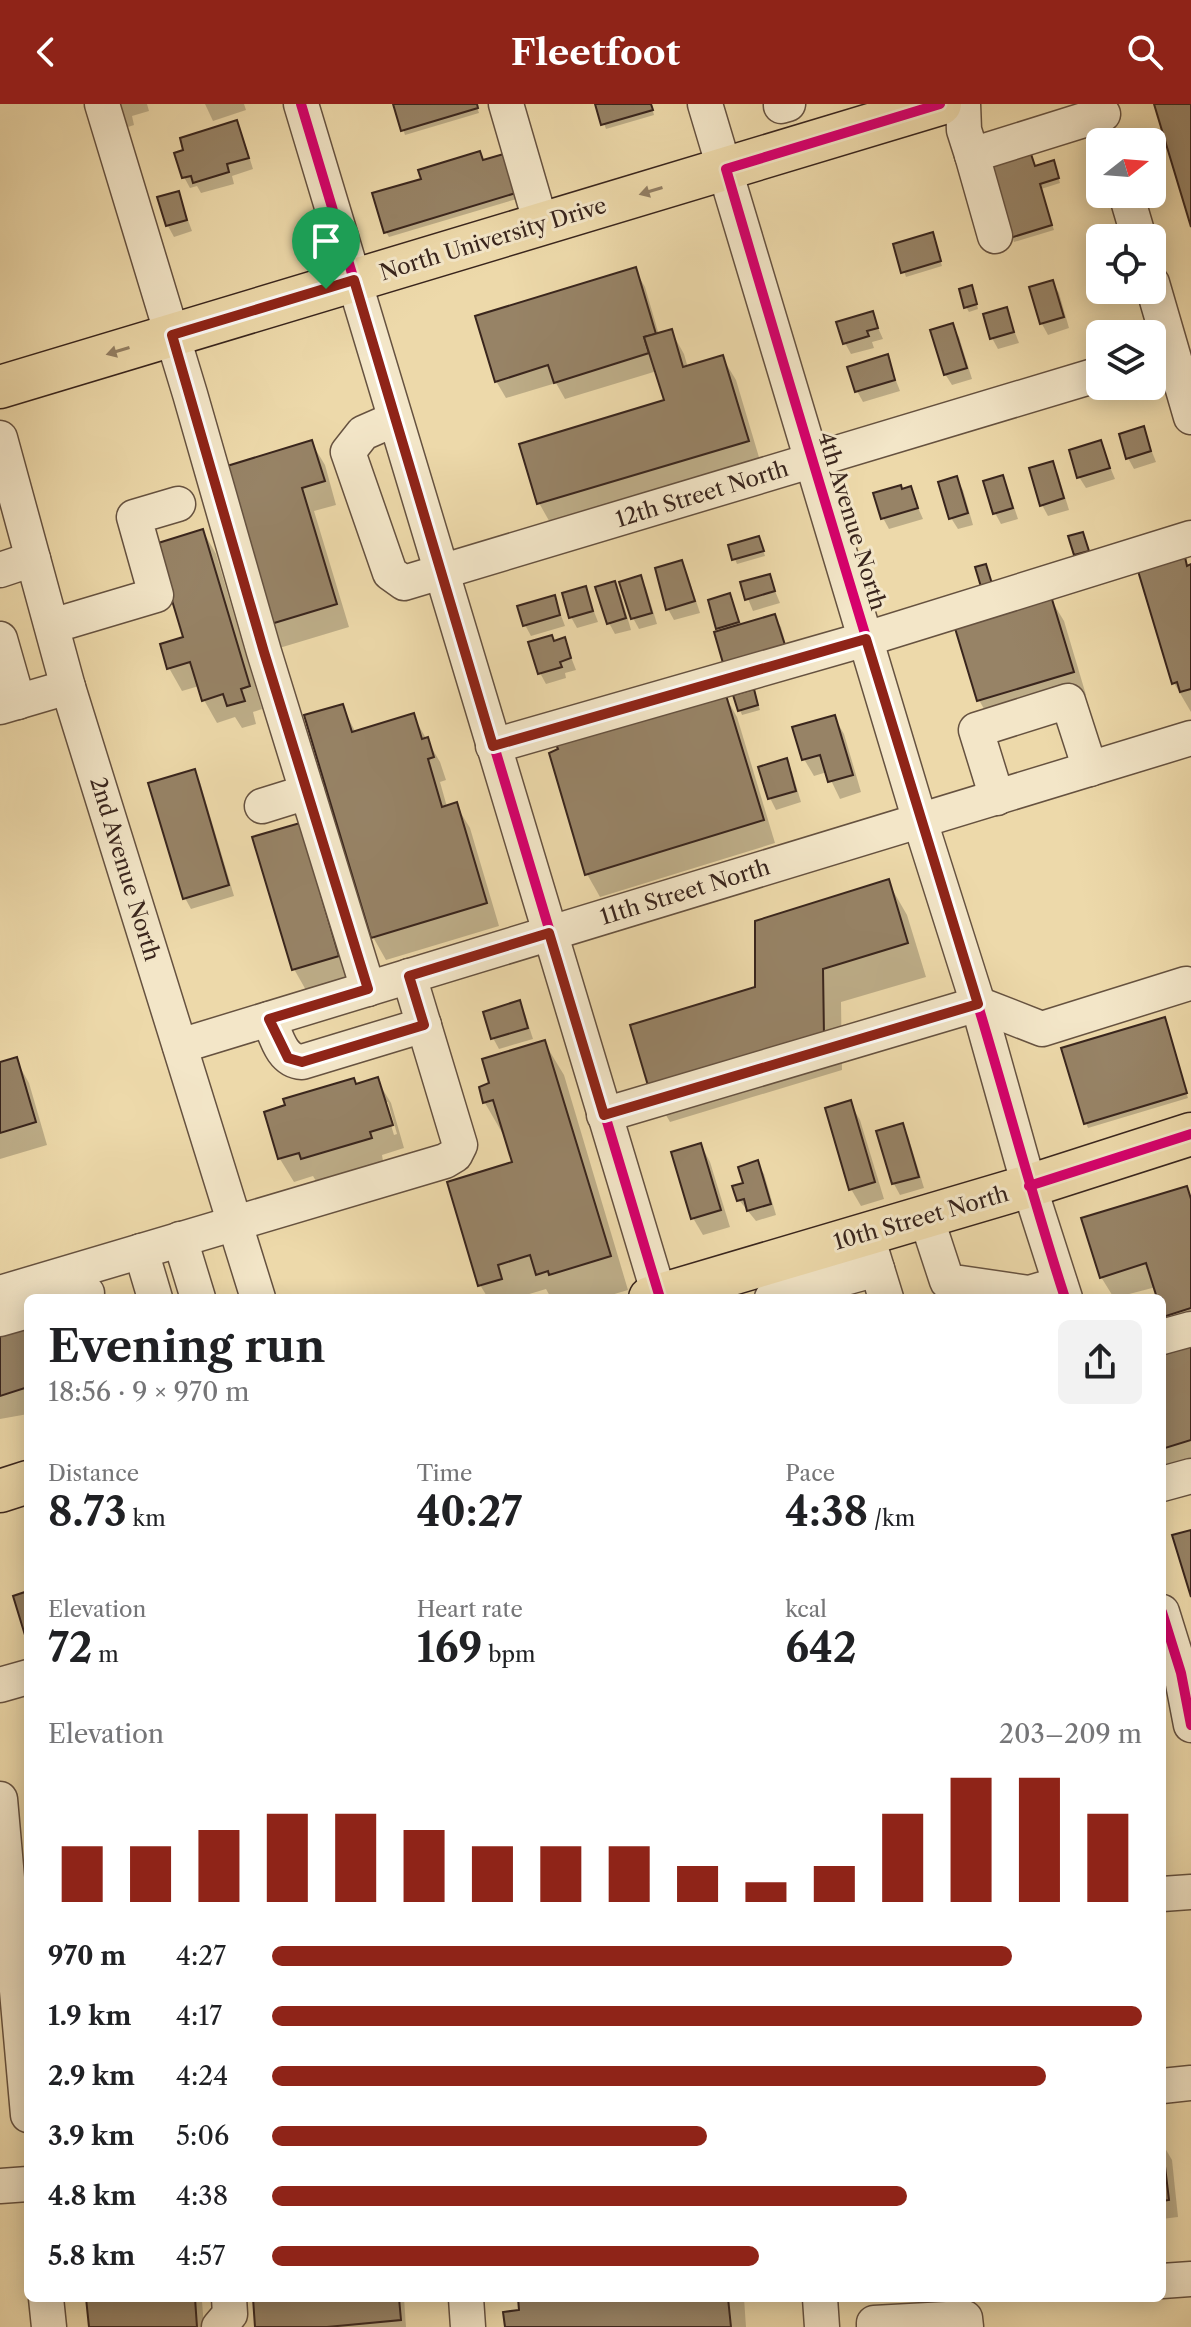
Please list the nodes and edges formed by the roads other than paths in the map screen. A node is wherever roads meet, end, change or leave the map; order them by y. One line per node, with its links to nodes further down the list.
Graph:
1 (102, 104): 15 (street)
2 (301, 104): 14 (street)
3 (506, 104): 12 (street)
4 (705, 104): 11 (street, 4th Avenue North)
5 (781, 104): 6 (street)
6 (788, 104)
7 (940, 104): 11 (main road, North University Drive)
8 (963, 104): 10 (street)
9 (1104, 120): 10 (street)
10 (972, 155): 13 (street)
11 (726, 169): 12 (main road, North University Drive, one-way to 12); 22 (street, 4th Avenue North)
12 (541, 224): 14 (main road, North University Drive)
13 (995, 236)
14 (354, 280): 15 (main road, North University Drive); 20 (street)
15 (172, 335): 18 (main road, North University Drive, one-way to 18); 23 (street)
16 (1166, 364): 19 (street)
17 (1086, 378): 22 (street, 12th Street North)
18 (0, 387)
19 (1191, 417)
20 (395, 419): 27 (street); 27 (street, 12th Street North)
21 (1, 446): 25 (street, 2nd Avenue North)
22 (813, 461): 27 (street, 12th Street North); 30 (street, 4th Avenue North)
23 (218, 492): 28 (street); 36 (street)
24 (1191, 538): 30 (street)
25 (33, 559): 26 (street); 28 (street, 2nd Avenue North)
26 (0, 570)
27 (441, 573): 34 (street)
28 (52, 626): 31 (street, 2nd Avenue North)
29 (0, 639): 32 (street)
30 (866, 639): 34 (street); 39 (street, 4th Avenue North)
31 (68, 687): 32 (street); 47 (street, 2nd Avenue North)
32 (9, 704)
33 (1191, 740): 35 (street, 11th Street North)
34 (493, 746): 40 (street)
35 (1090, 769): 37 (street, 11th Street North); 37 (street)
36 (307, 792): 38 (street); 43 (street)
37 (997, 798): 39 (street, 11th Street North)
38 (262, 806)
39 (920, 821): 40 (street, 11th Street North); 44 (street, 4th Avenue North)
40 (549, 933): 41 (street, 11th Street North); 48 (street)
41 (409, 976): 43 (street, 11th Street North); 46 (street)
42 (1186, 984): 44 (street)
43 (368, 989): 45 (street, 11th Street North)
44 (978, 1004): 48 (street); 50 (street, 4th Avenue North)
45 (269, 1019): 46 (street); 47 (street, 11th Street North)
46 (424, 1025): 52 (street)
47 (180, 1046): 52 (street, 2nd Avenue North)
48 (604, 1115): 65 (street)
49 (1191, 1134): 50 (main road, 10th Street North)
50 (1029, 1186): 51 (main road, 10th Street North); 60 (street, 4th Avenue North)
51 (926, 1217): 55 (main road, 10th Street North); 67 (street)
52 (234, 1222): 53 (street); 64 (street, 2nd Avenue North)
53 (180, 1239): 54 (street); 63 (street)
54 (141, 1251): 59 (street); 62 (street)
55 (876, 1267): 56 (main road, 10th Street North); 58 (street)
56 (791, 1286): 57 (main road, 10th Street North); 58 (street)
57 (724, 1288): 66 (main road, 10th Street North)
58 (845, 1288)
59 (82, 1290): 61 (street)
60 (1062, 1291): 68 (street)
61 (0, 1293)
62 (154, 1294)
63 (197, 1294)
64 (257, 1294)
65 (655, 1294)
66 (679, 1294)
67 (1015, 1294)
68 (1024, 1294)
69 (24, 1312): 70 (street)
70 (0, 1319)
71 (1191, 1329): 72 (street)
72 (1166, 1336)
73 (1191, 1476): 75 (street)
74 (24, 1483): 76 (main road)
75 (1166, 1483)
76 (0, 1491)
77 (1166, 1625): 80 (street)
78 (24, 1678): 79 (street)
79 (0, 1685)
80 (1183, 1713)
81 (24, 1798): 82 (street)
82 (0, 1800): 85 (street)
83 (1191, 1892): 84 (street)
84 (1166, 1894)
85 (15, 1993): 86 (street)
86 (24, 2077)
87 (1191, 2083): 88 (street)
88 (1166, 2086)
89 (24, 2184): 90 (street)
90 (0, 2186)
91 (1191, 2279): 92 (street)
92 (1166, 2281)
93 (46, 2302): 97 (street)
94 (229, 2302): 98 (street)
95 (466, 2302): 99 (street)
96 (820, 2302): 100 (street)
97 (49, 2327)
98 (219, 2327)
99 (468, 2327)
100 (822, 2327)
101 (874, 2327): 102 (street)
102 (966, 2327)

